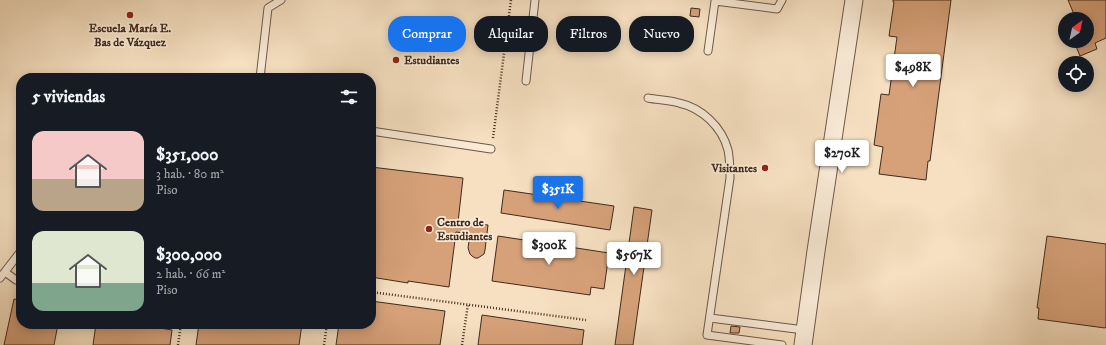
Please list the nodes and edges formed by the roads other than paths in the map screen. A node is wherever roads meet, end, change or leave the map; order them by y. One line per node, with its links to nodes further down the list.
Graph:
1 (281, 0): 6 (lane)
2 (535, 0): 7 (lane)
3 (782, 0): 5 (lane)
4 (854, 0): 15 (street)
5 (708, 51)
6 (261, 73)
7 (526, 81)
8 (648, 98): 14 (lane)
9 (376, 132): 10 (lane)
10 (491, 149)
11 (16, 257): 12 (lane)
12 (2, 275): 13 (lane)
13 (16, 280)
14 (710, 318): 15 (lane); 16 (lane)
15 (804, 337)
16 (782, 345)

